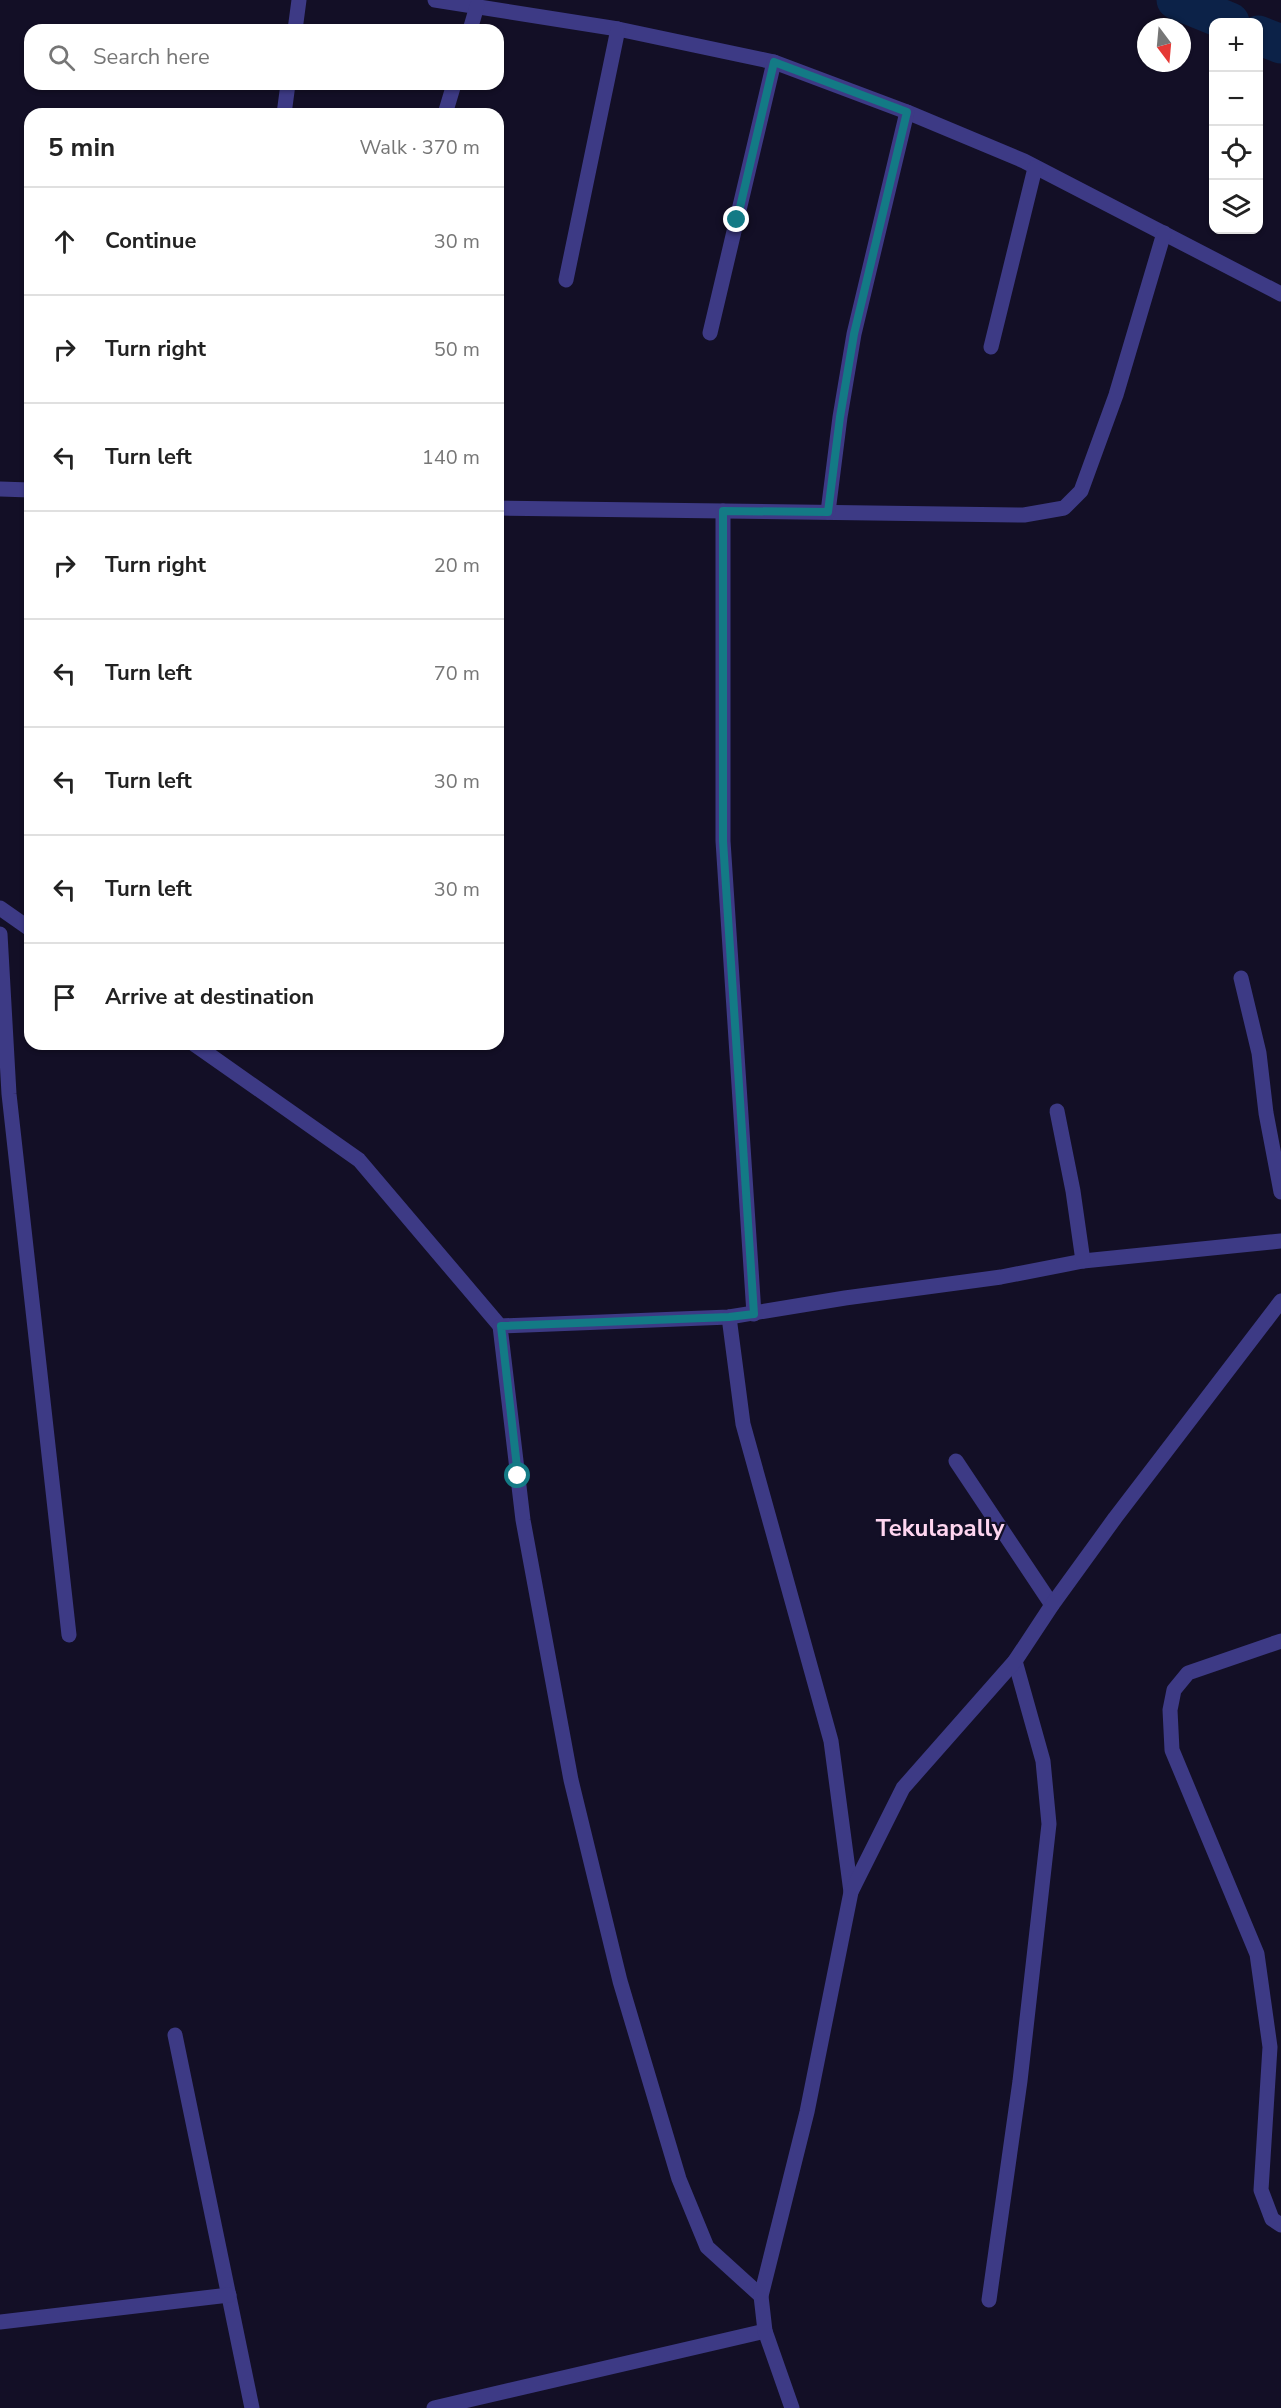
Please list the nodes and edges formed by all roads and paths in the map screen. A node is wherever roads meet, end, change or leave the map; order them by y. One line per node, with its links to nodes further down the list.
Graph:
1 (299, 0): 4 (street)
2 (435, 0): 3 (street)
3 (477, 6): 5 (street); 6 (street)
4 (296, 24)
5 (472, 24)
6 (618, 29): 7 (street); 15 (street)
7 (774, 62): 12 (street); 17 (street)
8 (287, 90): 10 (street)
9 (452, 90): 11 (street)
10 (285, 108)
11 (447, 108)
12 (907, 112): 13 (street); 23 (street)
13 (1035, 168): 14 (street); 18 (street)
14 (1164, 233): 16 (street); 23 (street)
15 (566, 280)
16 (1281, 294)
17 (710, 333)
18 (991, 347)
19 (0, 489): 20 (street)
20 (24, 490)
21 (504, 508): 22 (street)
22 (723, 511): 23 (street); 34 (street)
23 (828, 512)
24 (0, 908): 25 (street)
25 (24, 925)
26 (0, 934): 39 (street)
27 (1241, 978): 30 (street)
28 (202, 1050): 36 (street)
29 (1057, 1111): 32 (street)
30 (1281, 1192)
31 (1281, 1241): 32 (street)
32 (1083, 1261): 34 (street)
33 (1281, 1301): 38 (street)
34 (754, 1314): 35 (street)
35 (729, 1317): 36 (street); 42 (street)
36 (501, 1326): 46 (street)
37 (956, 1461): 38 (street)
38 (1052, 1605): 41 (street)
39 (69, 1635)
40 (1281, 1641): 44 (street)
41 (1015, 1661): 42 (street); 47 (street)
42 (851, 1892): 46 (street)
43 (175, 2035): 45 (street)
44 (1281, 2225)
45 (229, 2295): 48 (street); 50 (street)
46 (761, 2296): 49 (street)
47 (989, 2300)
48 (0, 2322)
49 (765, 2331): 51 (street); 52 (street)
50 (252, 2408)
51 (434, 2408)
52 (792, 2408)

